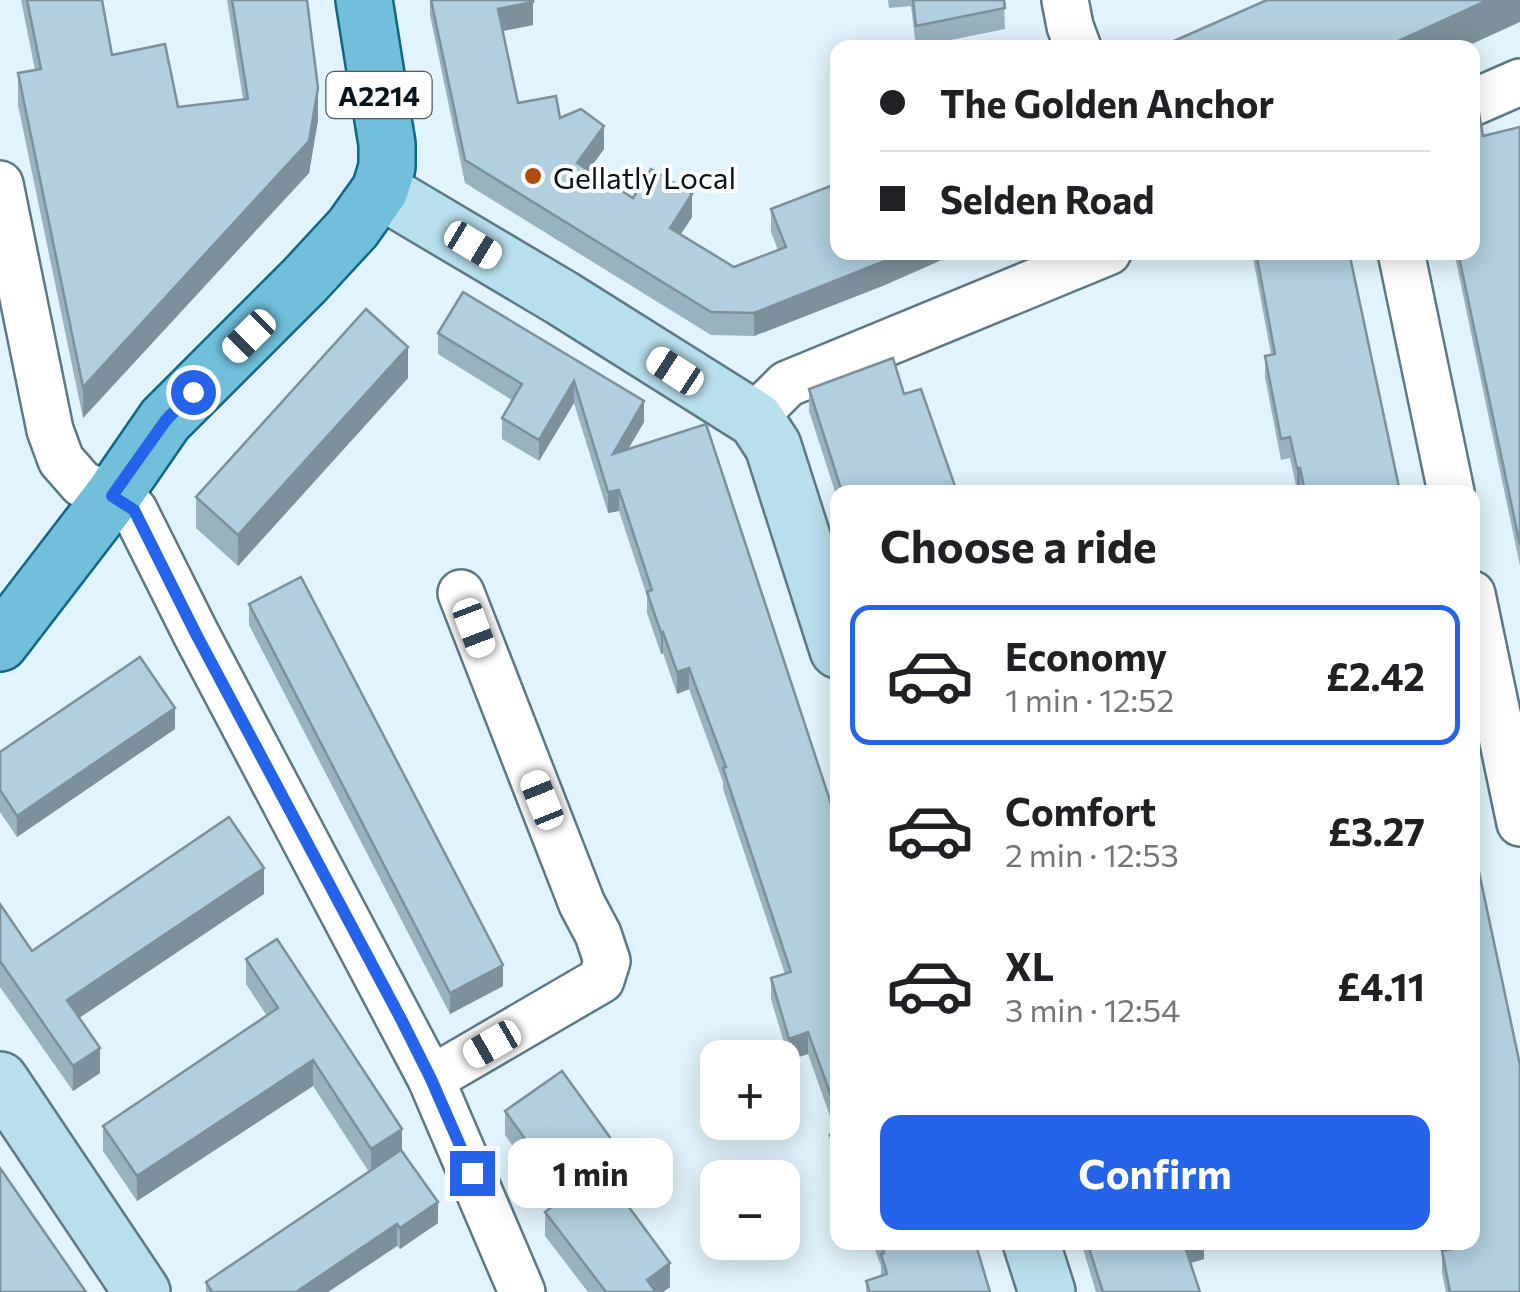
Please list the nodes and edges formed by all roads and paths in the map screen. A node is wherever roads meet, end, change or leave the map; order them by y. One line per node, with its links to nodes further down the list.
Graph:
1 (364, 0): 7 (main road, A2214)
2 (1065, 0): 3 (street)
3 (1075, 40)
4 (1520, 82): 5 (street)
5 (1480, 100)
6 (0, 184): 12 (street)
7 (380, 190): 10 (main road); 12 (main road, A2214)
8 (1089, 260): 10 (street)
9 (1404, 260): 11 (street)
10 (756, 420): 14 (main road)
11 (1451, 485)
12 (112, 496): 16 (main road, A2214); 18 (street)
13 (461, 594): 18 (street)
14 (830, 624)
15 (1480, 632): 17 (street)
16 (0, 643)
17 (1520, 823)
18 (431, 1079): 22 (street)
19 (0, 1080): 21 (main road)
20 (1034, 1250): 23 (main road)
21 (142, 1292)
22 (522, 1292)
23 (1047, 1292)

